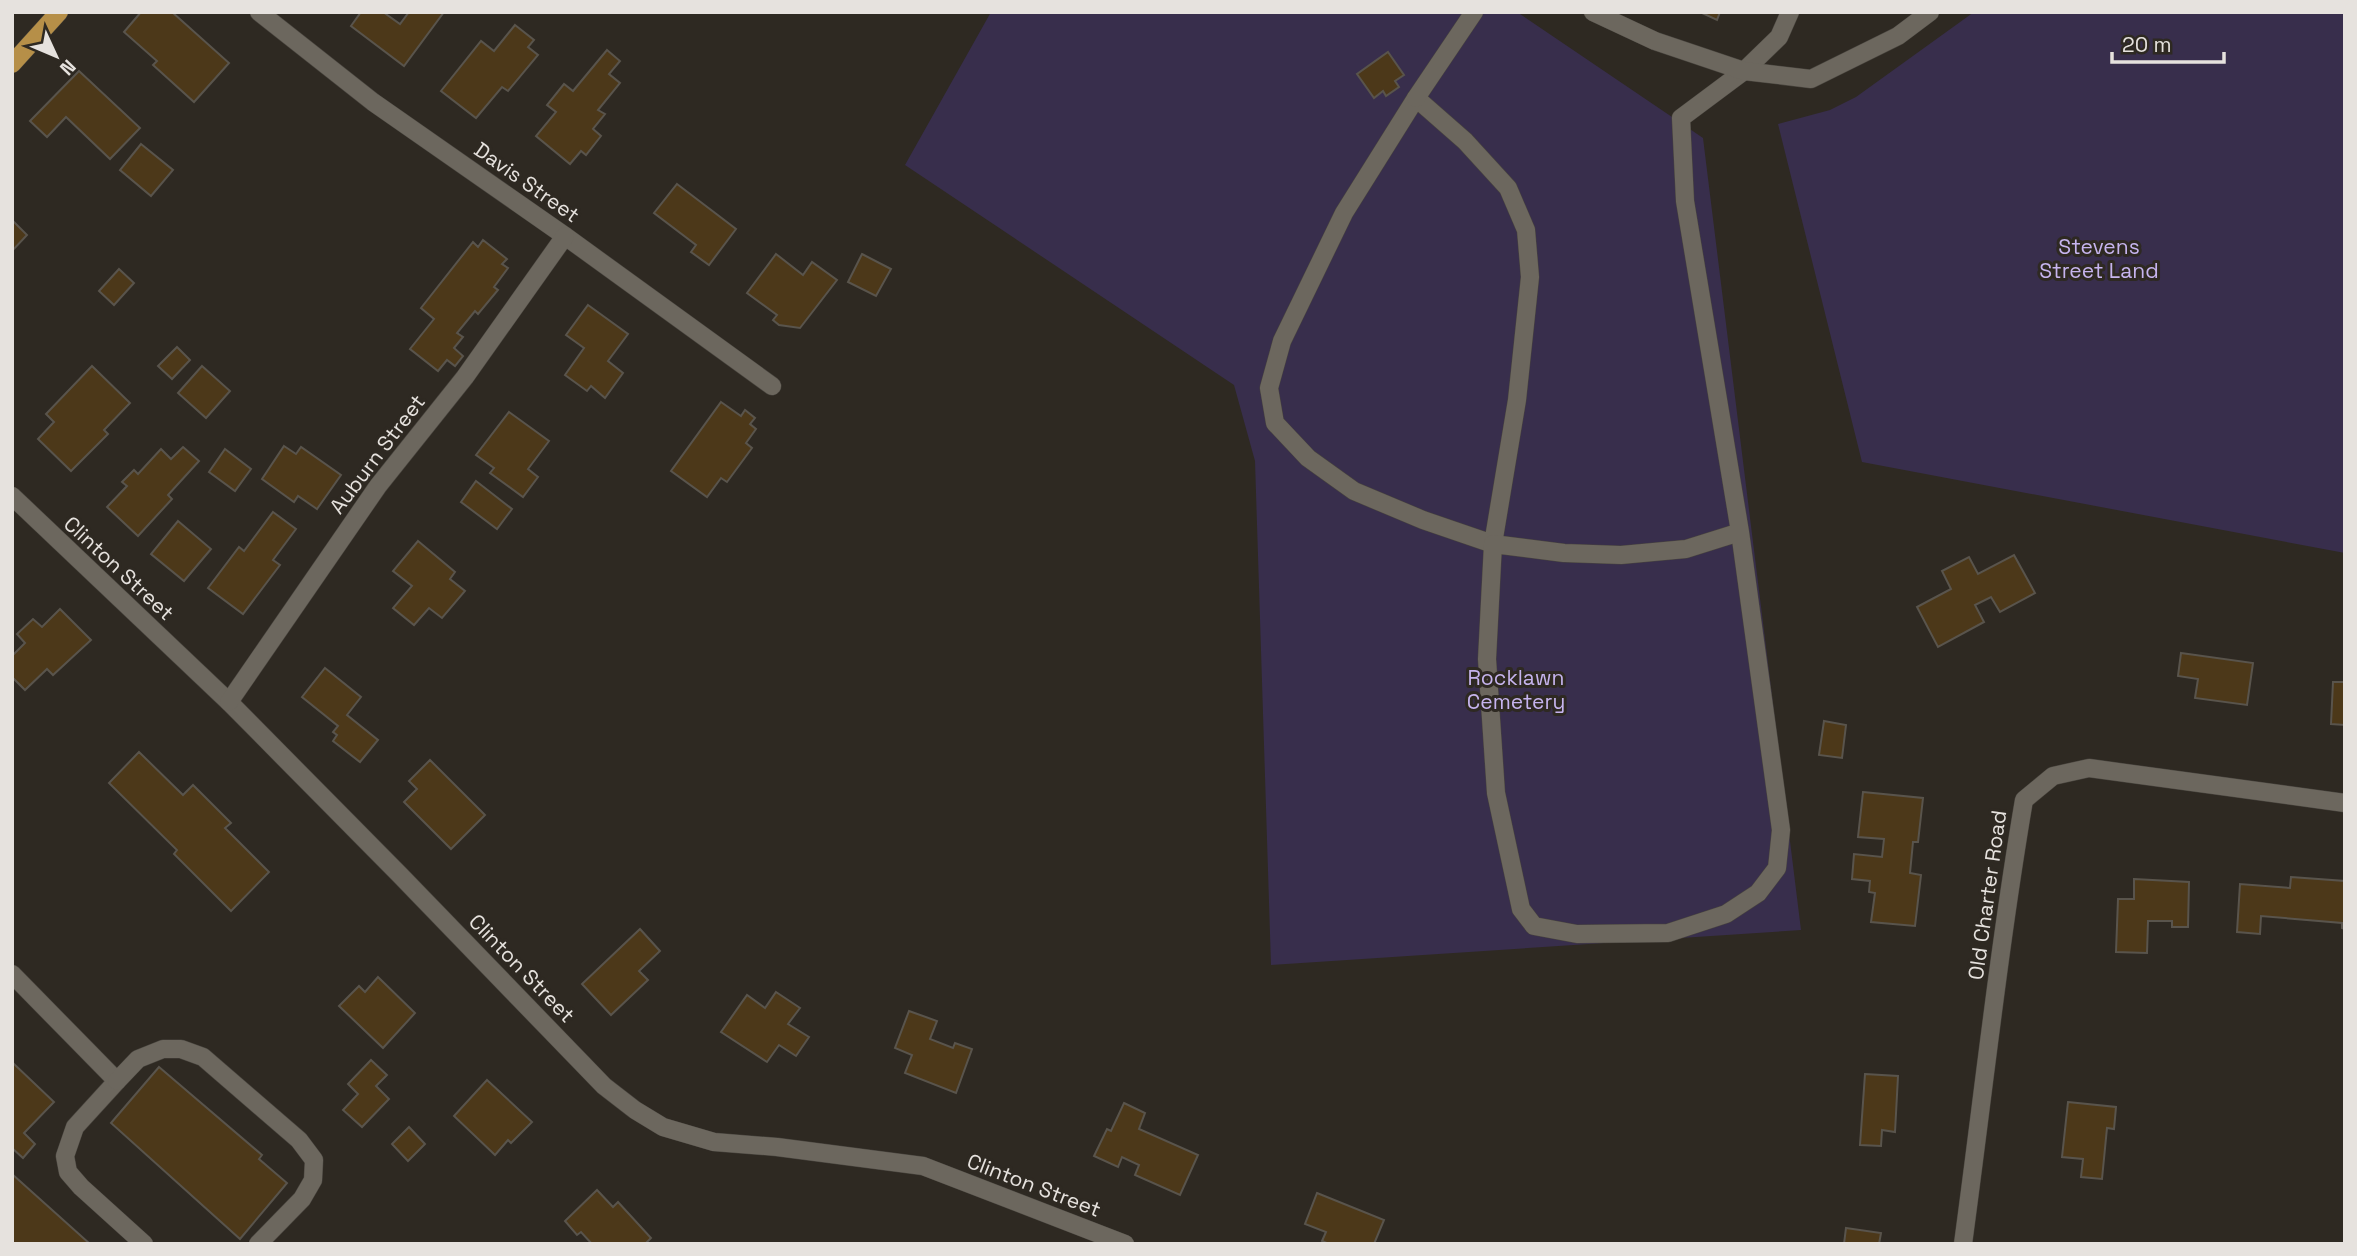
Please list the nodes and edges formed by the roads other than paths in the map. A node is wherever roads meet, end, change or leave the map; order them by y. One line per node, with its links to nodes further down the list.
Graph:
1 (59, 12): 7 (main road)
2 (259, 12): 10 (street, Davis Street)
3 (1474, 12): 9 (street)
4 (1593, 12): 8 (street)
5 (1790, 12): 8 (street)
6 (1930, 12): 8 (street)
7 (12, 64)
8 (1744, 71): 13 (street)
9 (1416, 98): 14 (street); 14 (street)
10 (565, 236): 11 (street, Davis Street); 15 (street, Auburn Street)
11 (772, 386)
12 (12, 496): 15 (street, Clinton Street)
13 (1740, 532): 14 (street); 14 (street)
14 (1493, 544)
15 (229, 702): 21 (street, Clinton Street)
16 (2345, 803): 22 (street, Old Charter Road)
17 (12, 974): 18 (street)
18 (117, 1081): 19 (street); 20 (street)
19 (144, 1244)
20 (258, 1244)
21 (1125, 1244)
22 (1963, 1244)

